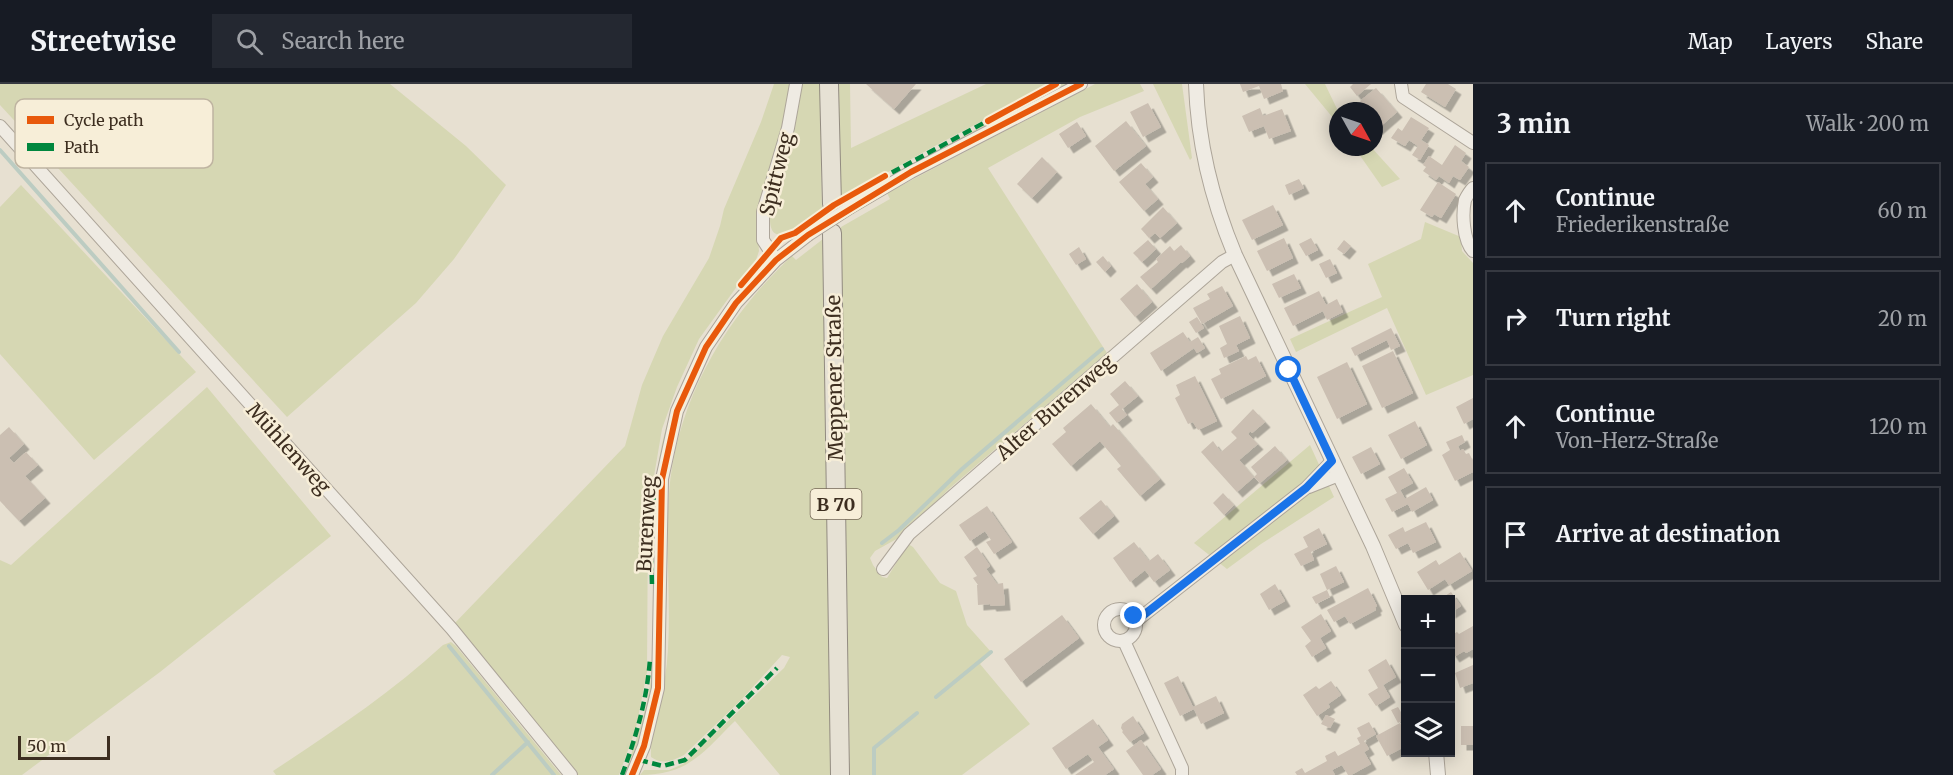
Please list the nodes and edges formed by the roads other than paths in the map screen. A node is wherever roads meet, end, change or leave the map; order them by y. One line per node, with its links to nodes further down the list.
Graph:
1 (796, 84): 15 (street, Spittweg)
2 (829, 84): 11 (main road)
3 (1081, 84): 15 (street, Burenweg, bridge)
4 (1196, 84): 14 (street)
5 (1401, 84): 8 (street)
6 (0, 126): 7 (street, Mühlenweg)
7 (15, 143)
8 (1473, 143)
9 (38, 168): 24 (street, Mühlenweg)
10 (1473, 188): 13 (street)
11 (832, 204)
12 (832, 233): 26 (main road, Meppener Straße / B 70)
13 (1473, 251)
14 (1235, 255): 16 (street); 19 (street, Alter Burenweg)
15 (776, 260): 25 (street, Burenweg)
16 (1332, 461): 17 (street); 18 (street)
17 (1339, 475): 18 (street); 20 (street)
18 (1306, 488): 21 (street)
19 (883, 569)
20 (1401, 613)
21 (1136, 621): 22 (street); 22 (street)
22 (1124, 641): 27 (street)
23 (1436, 757): 28 (street)
24 (571, 775)
25 (632, 775)
26 (840, 775)
27 (1182, 775)
28 (1438, 775)

